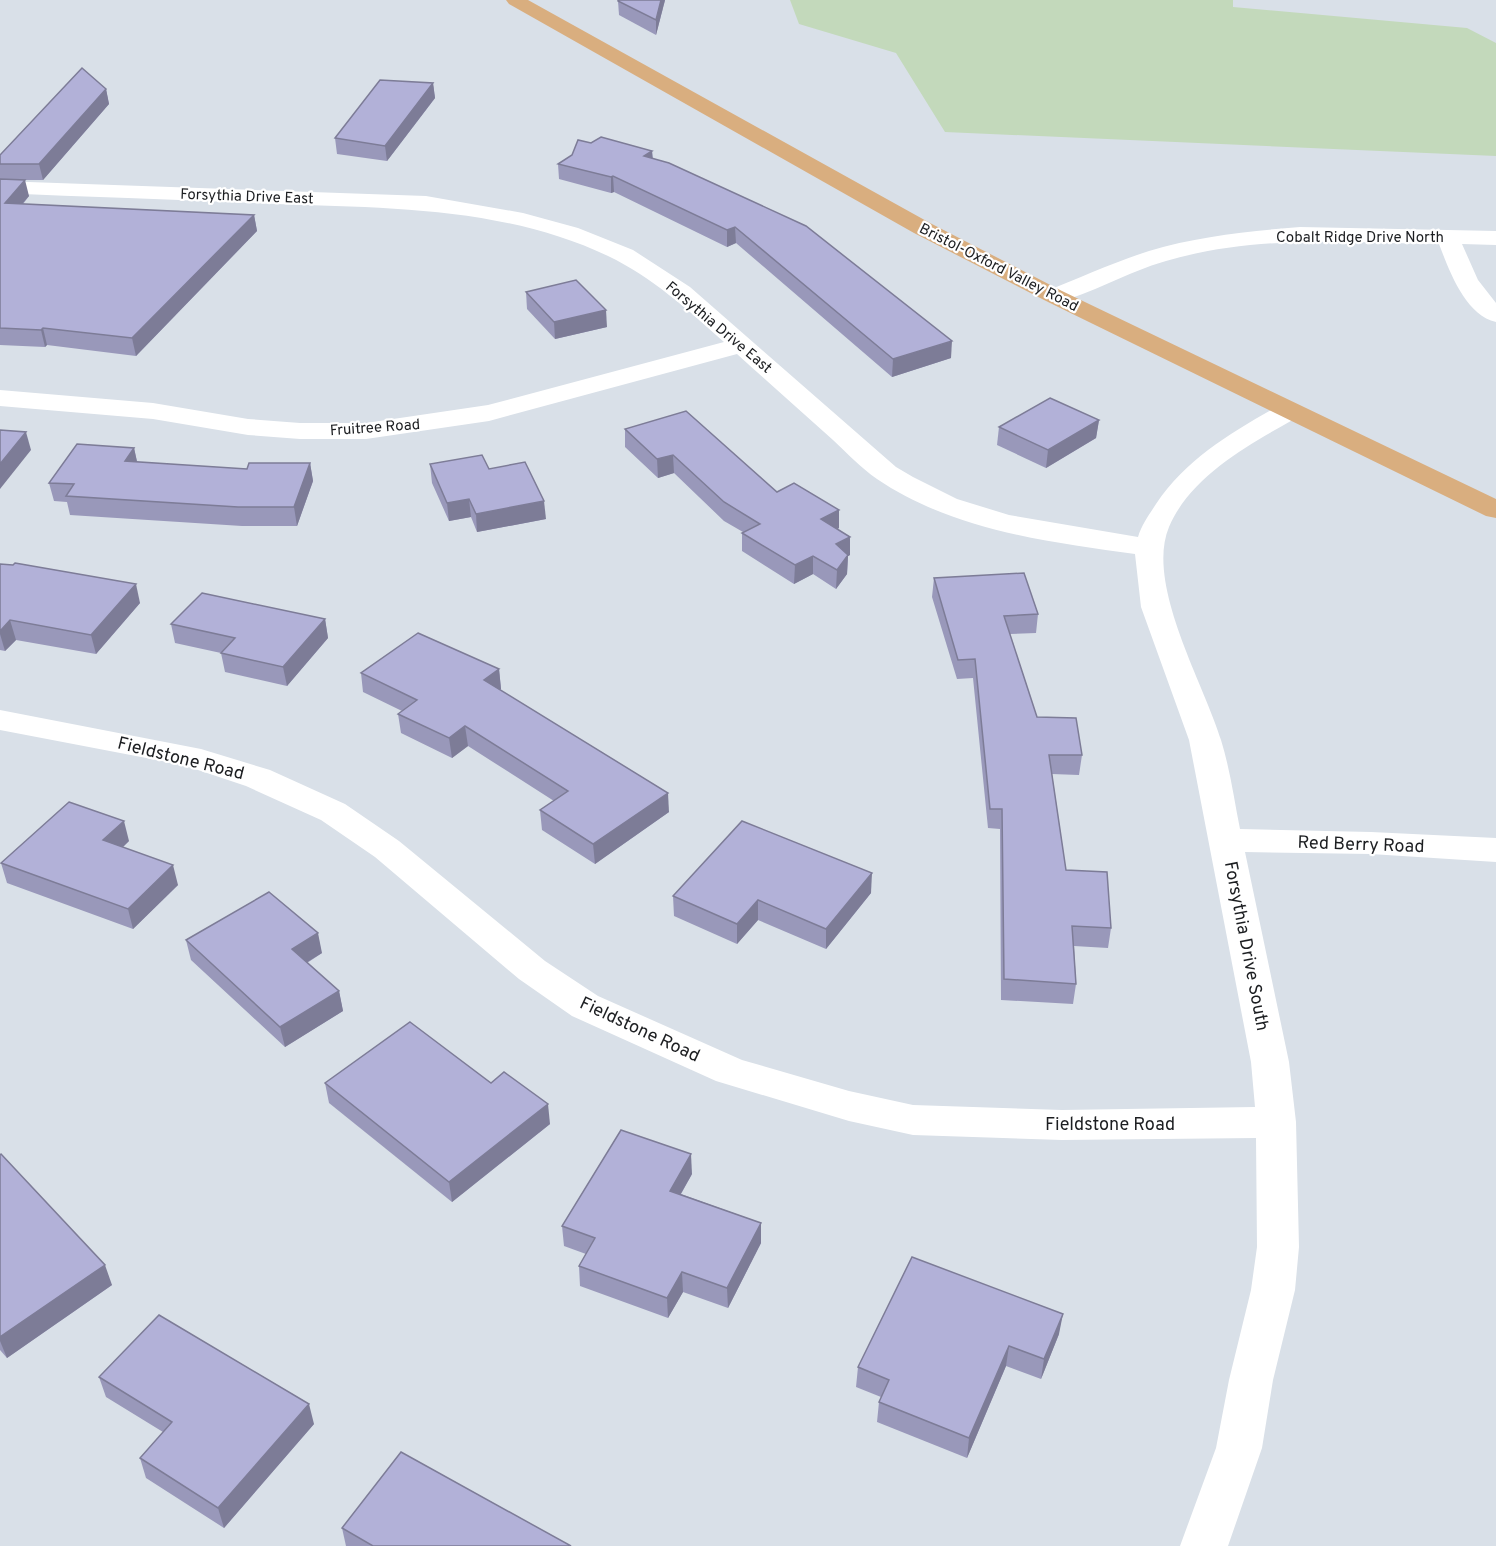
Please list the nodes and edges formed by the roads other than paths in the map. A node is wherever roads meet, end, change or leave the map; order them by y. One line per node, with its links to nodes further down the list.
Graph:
1 (515, 0): 5 (main road, Bristol-Oxford Valley Road)
2 (0, 187): 7 (street, Forsythia Drive East)
3 (1448, 237): 4 (street, Cobalt Ridge Drive North); 5 (street, Cobalt Ridge Drive North); 6 (street)
4 (1496, 238)
5 (1054, 296): 9 (main road, Bristol-Oxford Valley Road)
6 (1496, 315)
7 (742, 345): 8 (street, Fruitree Road); 11 (street, Forsythia Drive East)
8 (0, 398)
9 (1289, 411): 10 (main road, Bristol-Oxford Valley Road); 11 (street, Forsythia Drive South)
10 (1496, 510)
11 (1150, 547): 13 (street, Forsythia Drive South)
12 (0, 720): 15 (street, Fieldstone Road)
13 (1226, 840): 14 (street, Red Berry Road); 15 (street, Forsythia Drive South)
14 (1496, 850)
15 (1276, 1122): 16 (street, Forsythia Drive South)
16 (1204, 1546)

